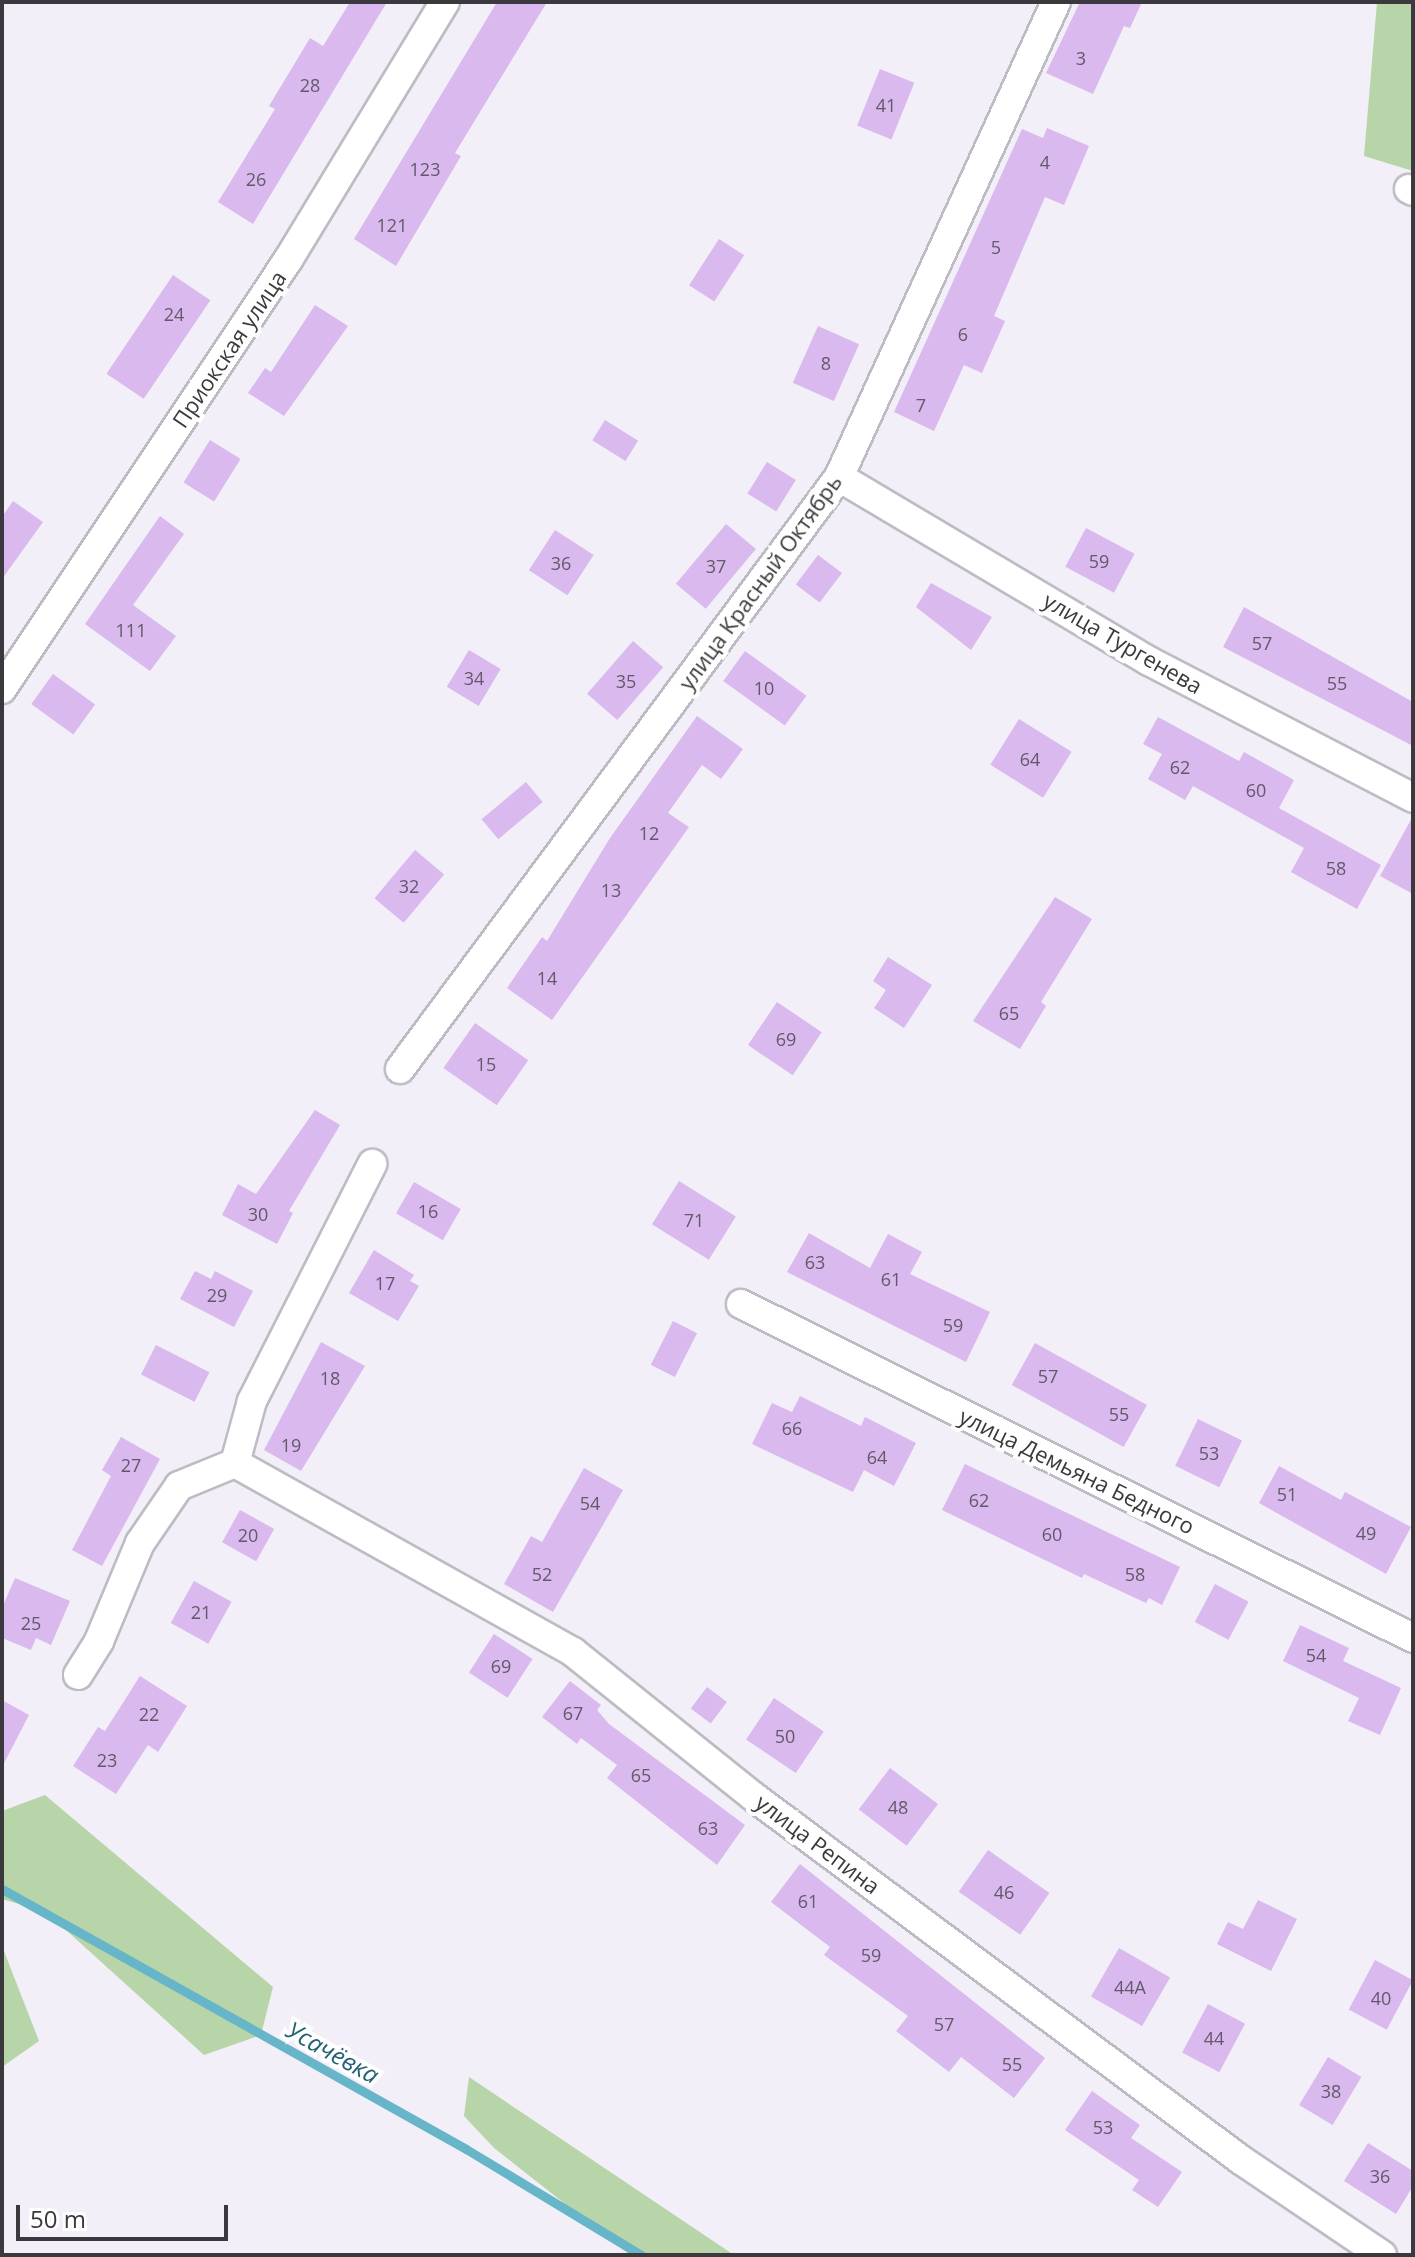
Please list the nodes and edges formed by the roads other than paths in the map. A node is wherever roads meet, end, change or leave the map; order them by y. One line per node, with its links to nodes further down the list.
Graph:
1 (445, 2): 4 (street, Приокская улица)
2 (1056, 2): 3 (street, улица Красный Октябрь)
3 (839, 477): 5 (street, улица Тургенева); 6 (street, улица Красный Октябрь)
4 (2, 689)
5 (1413, 798)
6 (400, 1069)
7 (372, 1164): 9 (street)
8 (741, 1304): 10 (street, улица Демьяна Бедного)
9 (235, 1463): 11 (street); 12 (street, улица Репина)
10 (1413, 1638)
11 (78, 1675)
12 (1382, 2255)

